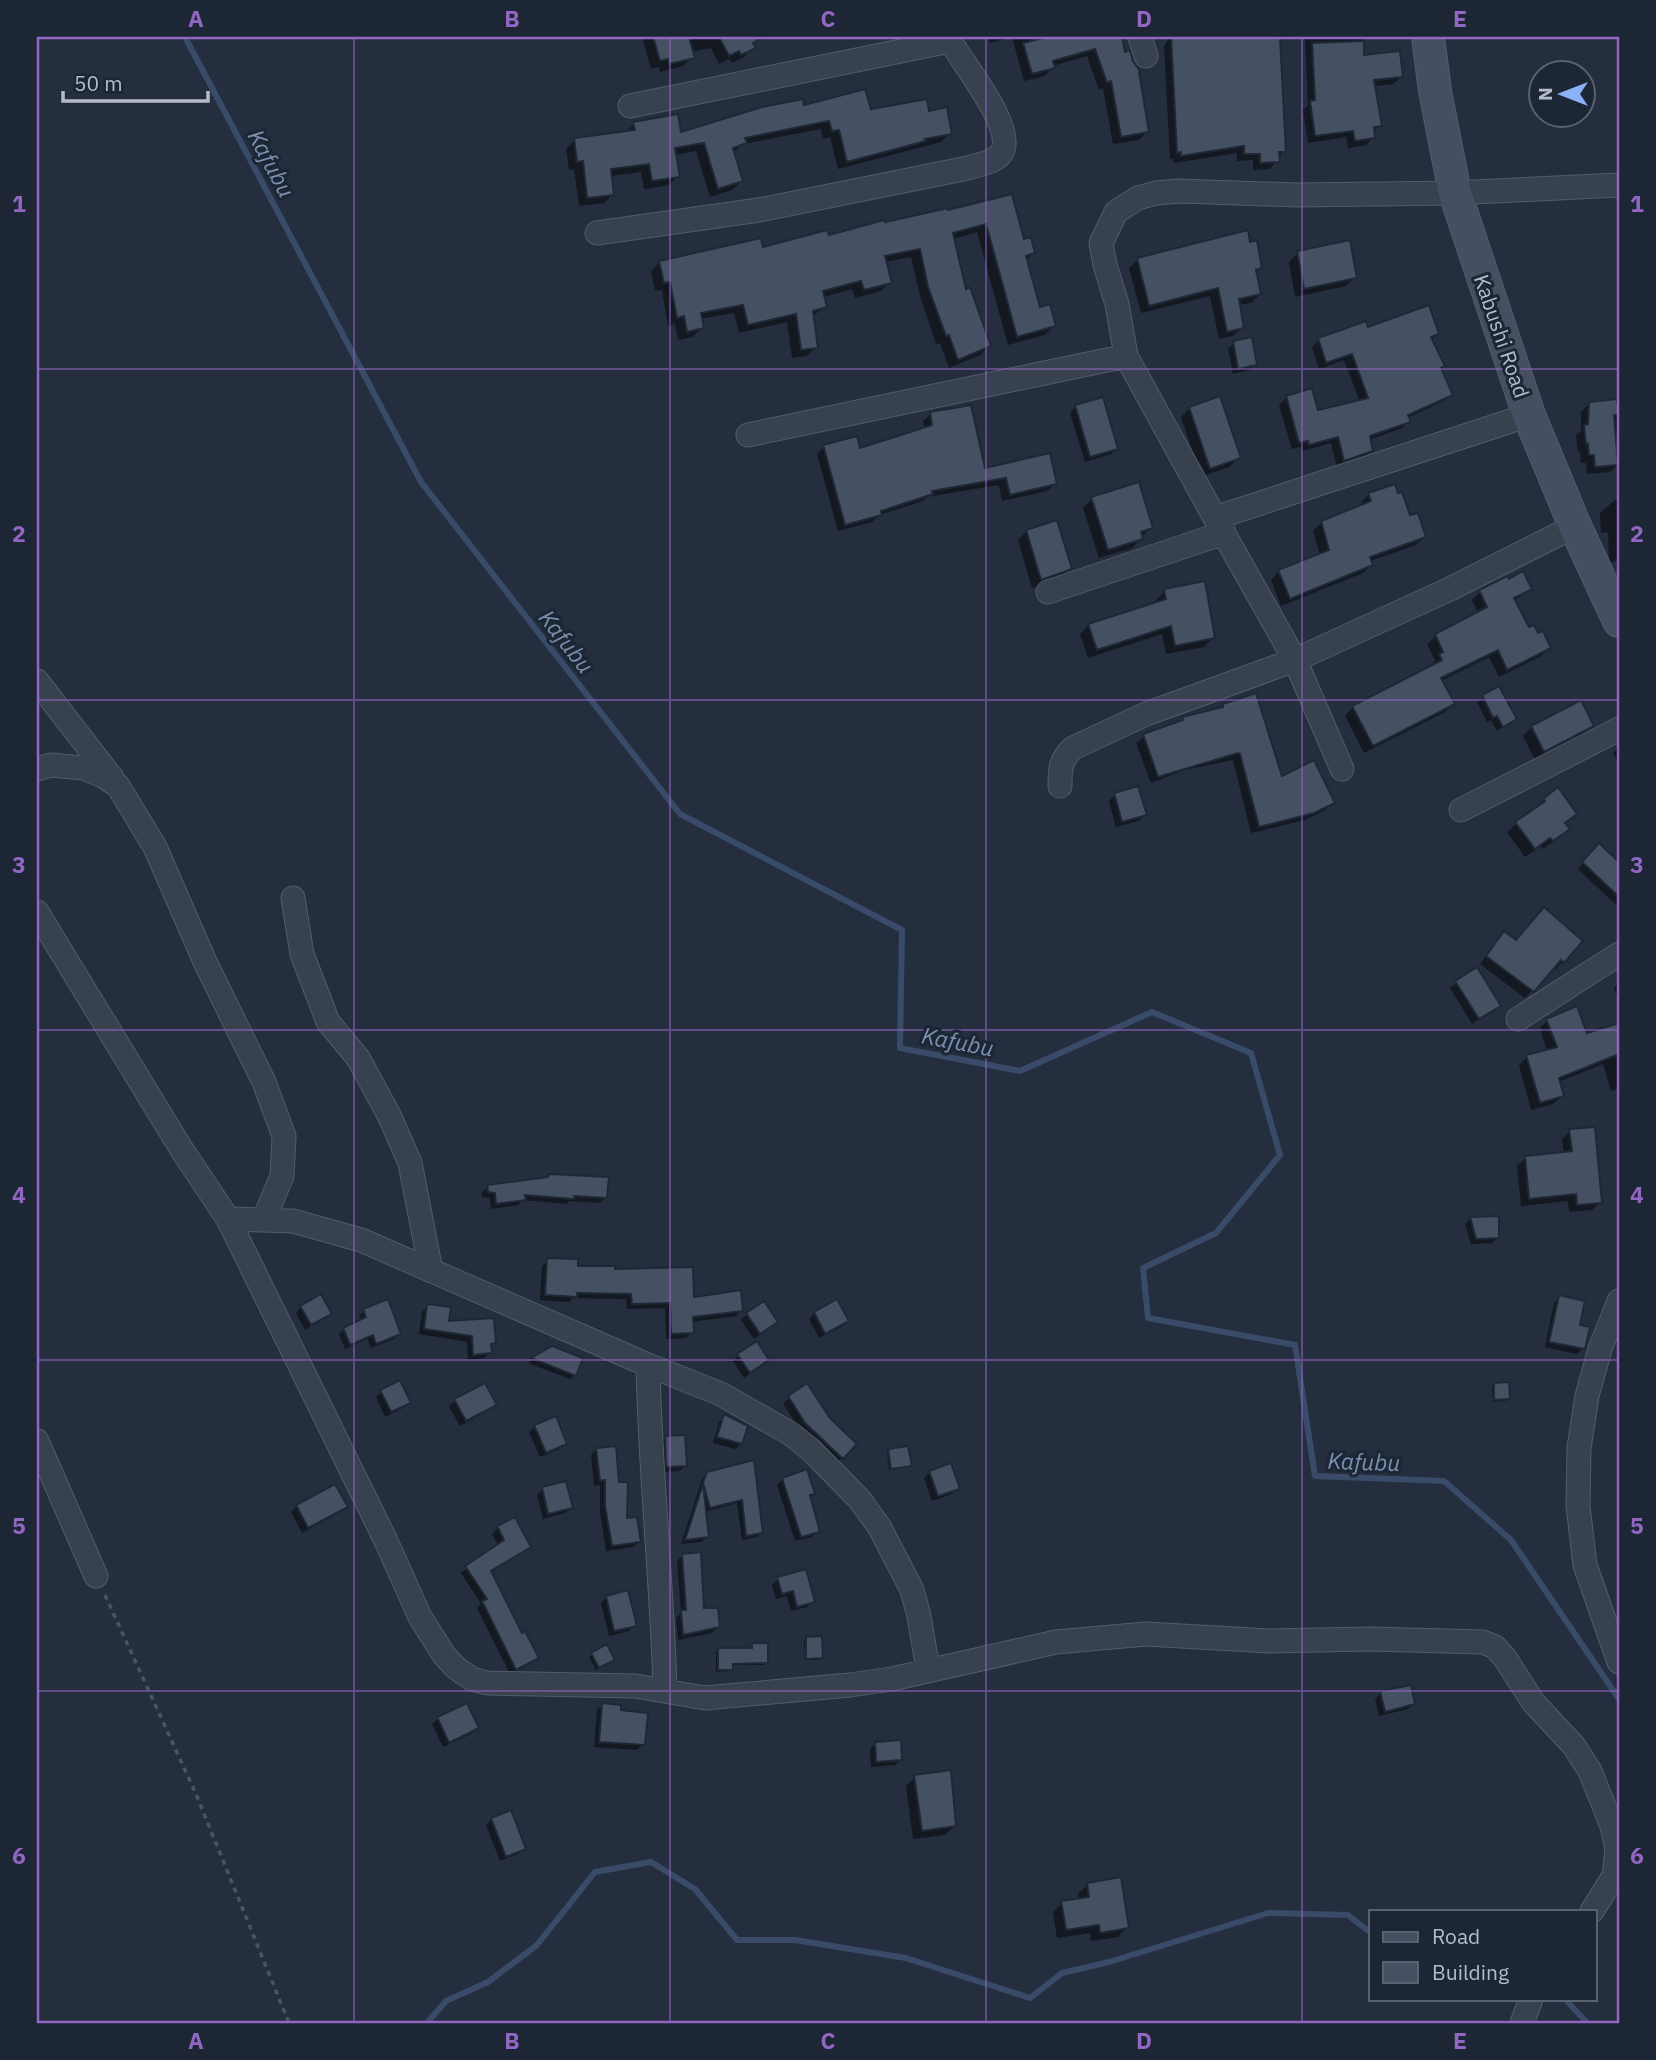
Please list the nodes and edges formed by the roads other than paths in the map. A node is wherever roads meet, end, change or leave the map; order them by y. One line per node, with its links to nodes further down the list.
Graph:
1 (1428, 37): 5 (main road, Kabushi Road)
2 (949, 39): 3 (street); 6 (street)
3 (629, 106)
4 (1619, 185): 5 (street)
5 (1455, 193): 7 (street); 8 (main road, Kabushi Road)
6 (597, 233)
7 (1126, 356): 9 (street); 10 (street)
8 (1529, 415): 10 (street); 11 (main road, Kabushi Road)
9 (748, 435)
10 (1219, 526): 12 (street); 14 (street)
11 (1575, 526): 13 (main road, Kabushi Road); 14 (street)
12 (1048, 592)
13 (1619, 621)
14 (1295, 660): 18 (street); 20 (street)
15 (37, 681): 19 (street)
16 (1619, 729): 21 (street)
17 (37, 769): 19 (street)
18 (1342, 769)
19 (118, 786): 27 (street)
20 (1060, 786)
21 (1461, 810)
22 (293, 898): 28 (street)
23 (37, 912): 26 (street)
24 (1619, 954): 25 (street)
25 (1518, 1019)
26 (228, 1219): 27 (street); 35 (street)
27 (264, 1219): 28 (street)
28 (431, 1270): 30 (street)
29 (1619, 1301): 33 (street)
30 (648, 1365): 34 (street); 35 (street)
31 (37, 1441): 32 (street)
32 (96, 1576)
33 (1619, 1662)
34 (928, 1670): 35 (street); 36 (street)
35 (665, 1690)
36 (1593, 1910)
37 (1531, 2000): 38 (street)
38 (1522, 2023)

